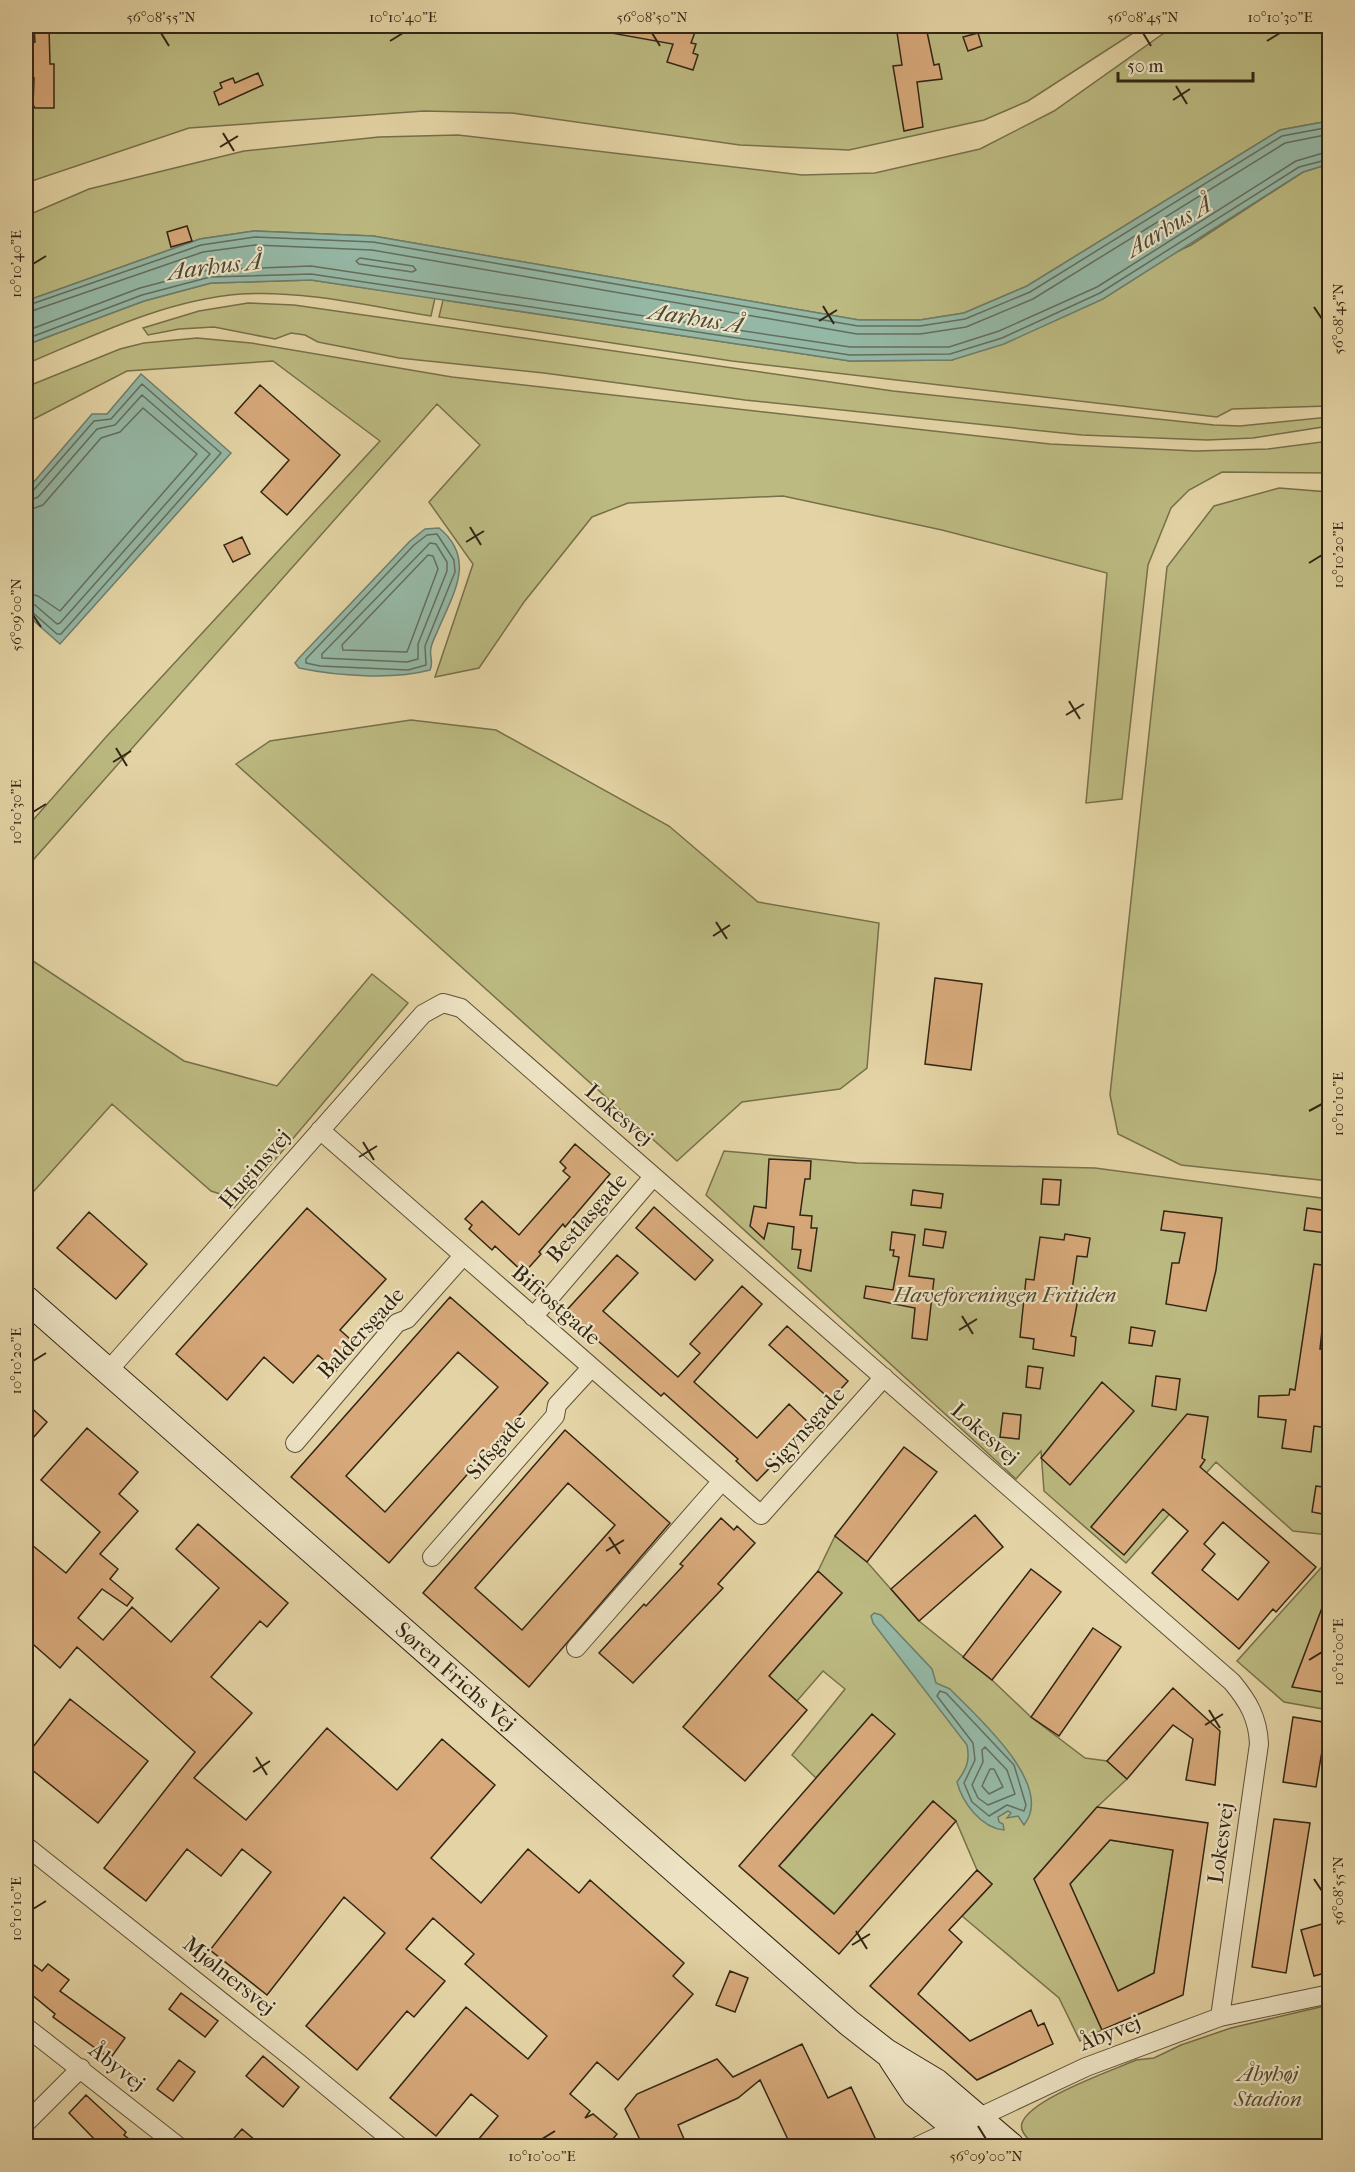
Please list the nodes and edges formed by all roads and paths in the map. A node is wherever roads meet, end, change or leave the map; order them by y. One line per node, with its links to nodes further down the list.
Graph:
1 (443, 1003): 2 (street, Huginsvej); 3 (street, Lokesvej)
2 (320, 1130): 4 (street, Bifrostgade); 8 (street, Huginsvej)
3 (654, 1177): 6 (street, Bestlasgade); 9 (street, Lokesvej)
4 (463, 1256): 6 (street, Bifrostgade); 10 (street, Baldersgade)
5 (26, 1299): 8 (street, Søren Frichs Vej)
6 (533, 1317): 7 (street, Bifrostgade)
7 (591, 1368): 11 (street, Bifrostgade); 13 (street, Sifsgade)
8 (108, 1371): 21 (street, Søren Frichs Vej)
9 (884, 1377): 12 (street, Sigynsgade); 17 (street, Lokesvej)
10 (296, 1443)
11 (722, 1481): 12 (street, Bifrostgade); 14 (street)
12 (761, 1515)
13 (432, 1557)
14 (576, 1648)
15 (26, 1846): 23 (street, Mjølnersvej)
16 (1329, 1994): 17 (street, Åbyvej)
17 (1220, 2017): 21 (street, Åbyvej)
18 (26, 2027): 19 (street, Åbyvej)
19 (81, 2068): 20 (street); 22 (street, Åbyvej)
20 (26, 2123)
21 (967, 2123): 24 (street, Åbyvej); 25 (street, Søren Frichs Vej); 26 (street, Søren Frichs Vej)
22 (178, 2146)
23 (399, 2146)
24 (918, 2146)
25 (977, 2146)
26 (1011, 2146)

